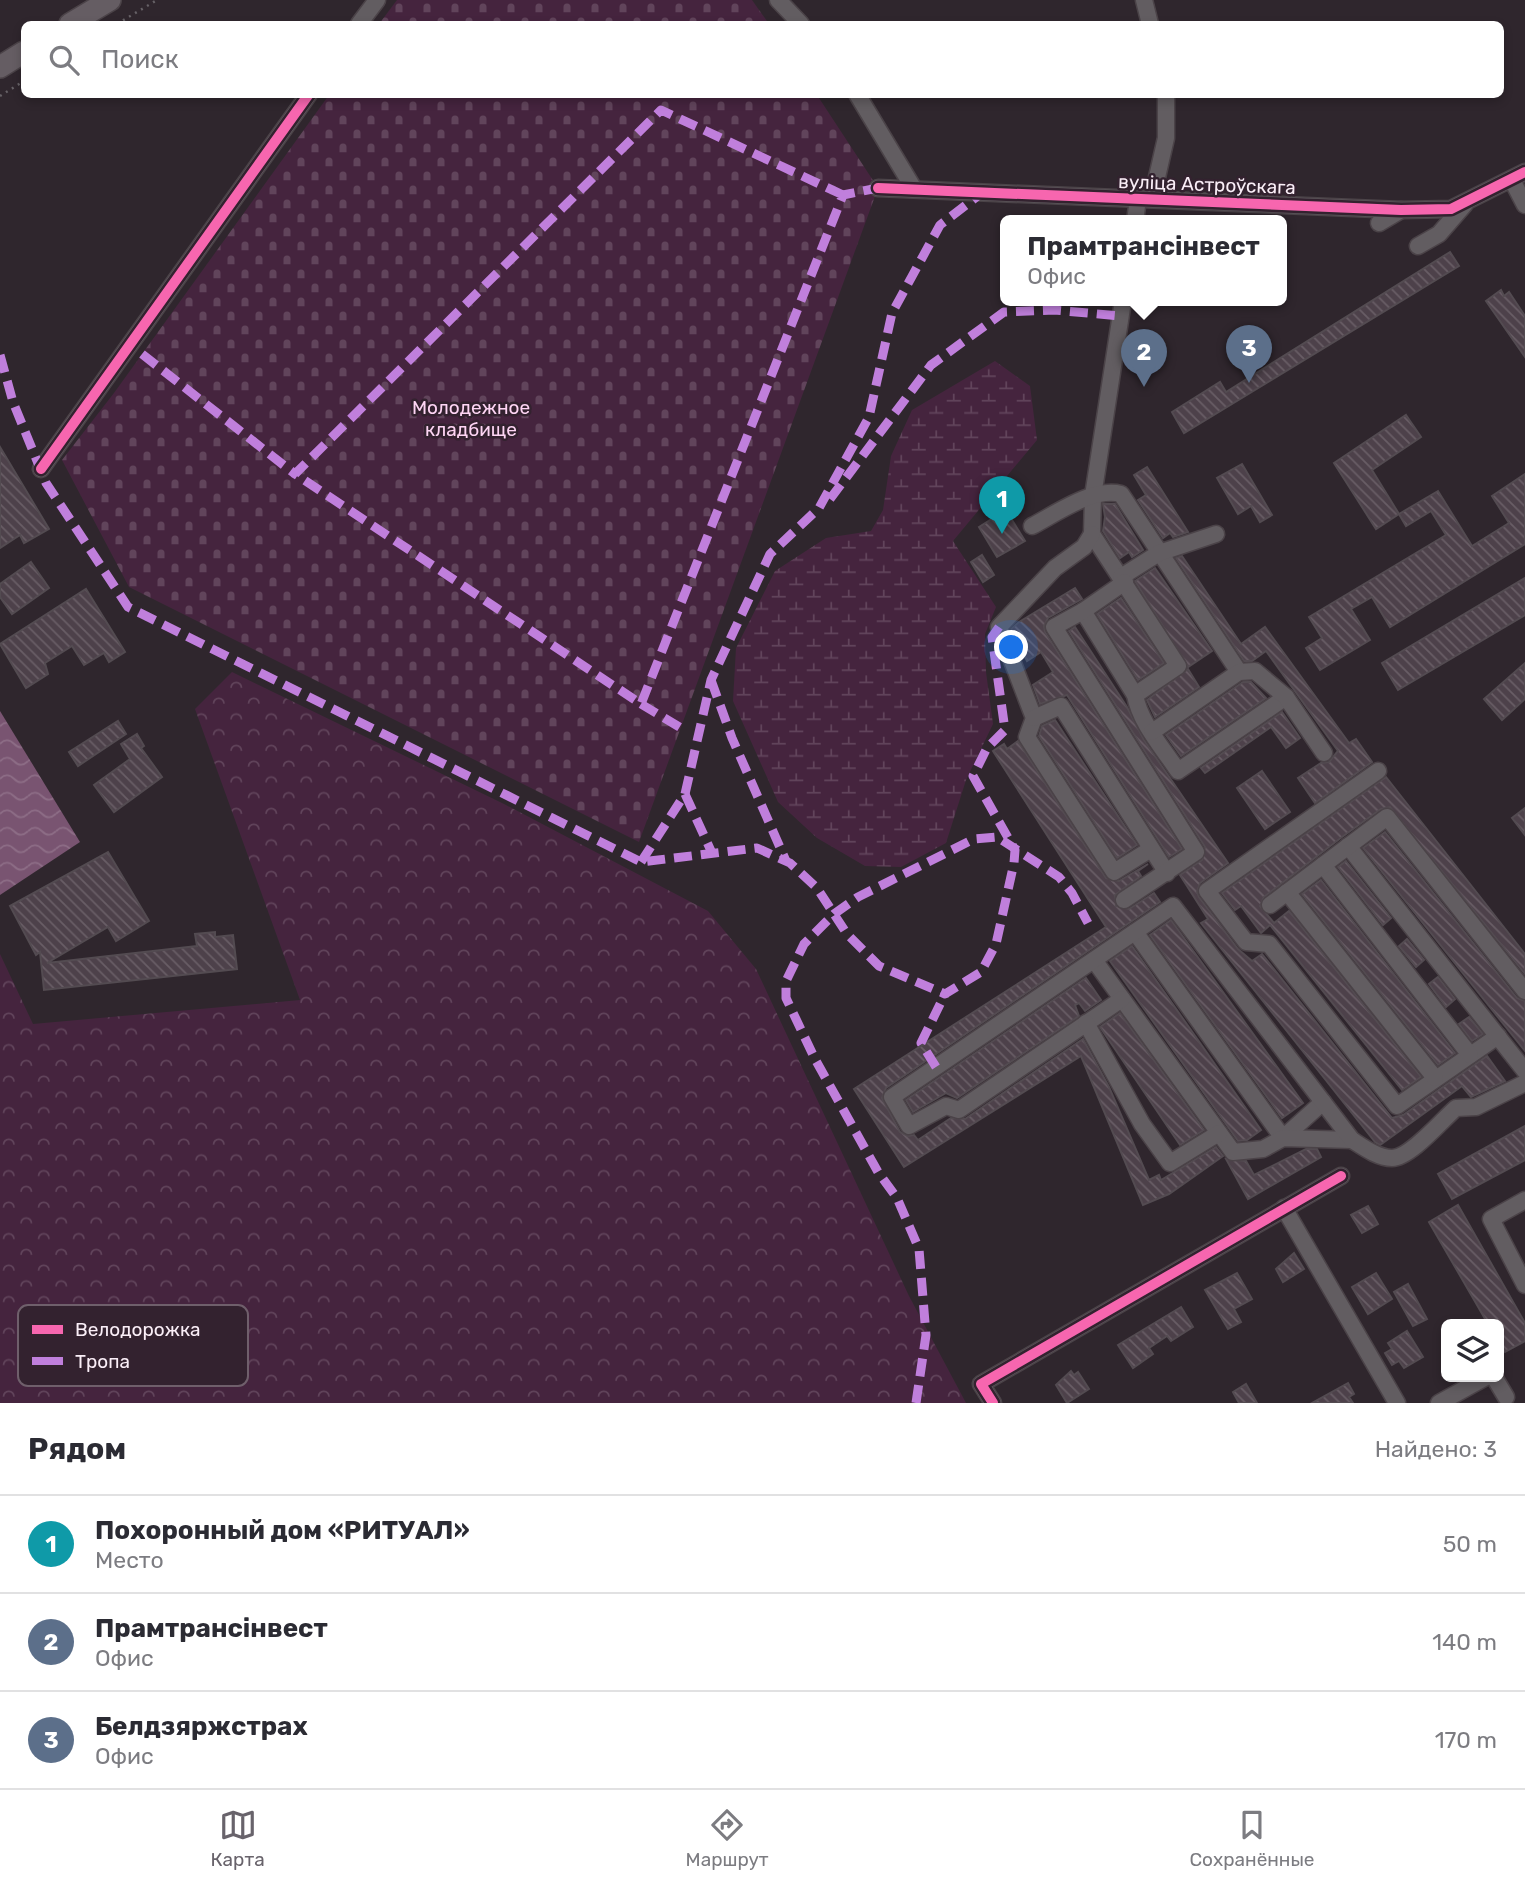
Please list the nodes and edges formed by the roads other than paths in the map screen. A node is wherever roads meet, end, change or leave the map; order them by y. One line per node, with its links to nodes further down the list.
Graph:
1 (110, 0): 5 (main road)
2 (377, 0): 6 (street)
3 (778, 0): 7 (street)
4 (1144, 0): 8 (street)
5 (75, 21)
6 (361, 21)
7 (799, 21)
8 (1149, 21)
9 (21, 54): 10 (main road)
10 (0, 67)
11 (306, 98): 25 (street)
12 (859, 98): 16 (street)
13 (1166, 98): 17 (street)
14 (1518, 176): 18 (street, вуліца Астроўскага); 19 (street)
15 (878, 188): 16 (street, вуліца Астроўскага)
16 (914, 190): 17 (street, вуліца Астроўскага)
17 (1145, 199): 20 (street, вуліца Астроўскага); 21 (street)
18 (1468, 201): 20 (street, вуліца Астроўскага); 23 (street)
19 (1525, 205)
20 (1401, 210): 22 (street)
21 (1138, 215)
22 (1379, 223)
23 (1418, 246)
24 (1122, 306): 26 (street)
25 (41, 469)
26 (1093, 496): 27 (street); 28 (street); 30 (street)
27 (1032, 526)
28 (1092, 534): 31 (street); 36 (street)
29 (1216, 534): 30 (street)
30 (1159, 554): 31 (street); 33 (street)
31 (1123, 580): 32 (street); 34 (street)
32 (1083, 611): 34 (street); 43 (street)
33 (1239, 672): 35 (street); 37 (street)
34 (1135, 695): 37 (street)
35 (1286, 697): 37 (street); 38 (street)
36 (1034, 718): 41 (street); 41 (street)
37 (1152, 732)
38 (1324, 753)
39 (1378, 771): 55 (street)
40 (1348, 846): 42 (street); 49 (street); 52 (street)
41 (1151, 849): 43 (street)
42 (1323, 865): 44 (street); 53 (street)
43 (1167, 873): 45 (street)
44 (1287, 892): 46 (street); 55 (street)
45 (1124, 900)
46 (1270, 905)
47 (1135, 932): 48 (street); 57 (street); 59 (street)
48 (1094, 960): 50 (street); 51 (street)
49 (1525, 991)
50 (1122, 999): 51 (street); 58 (street)
51 (1086, 1023): 58 (street)
52 (1498, 1036): 53 (street); 54 (street)
53 (1470, 1055): 55 (street)
54 (1525, 1070)
55 (1435, 1079)
56 (1525, 1083): 60 (street)
57 (1323, 1102): 59 (street); 60 (street)
58 (1219, 1133): 59 (street)
59 (1283, 1138): 60 (street)
60 (1352, 1140)
61 (1341, 1176): 63 (street)
62 (1525, 1200): 64 (street)
63 (1284, 1209): 68 (street); 69 (street)
64 (1525, 1285)
65 (1477, 1382): 70 (street)
66 (1497, 1382): 67 (street)
67 (1506, 1397)
68 (993, 1403)
69 (1397, 1403)
70 (1439, 1403)

